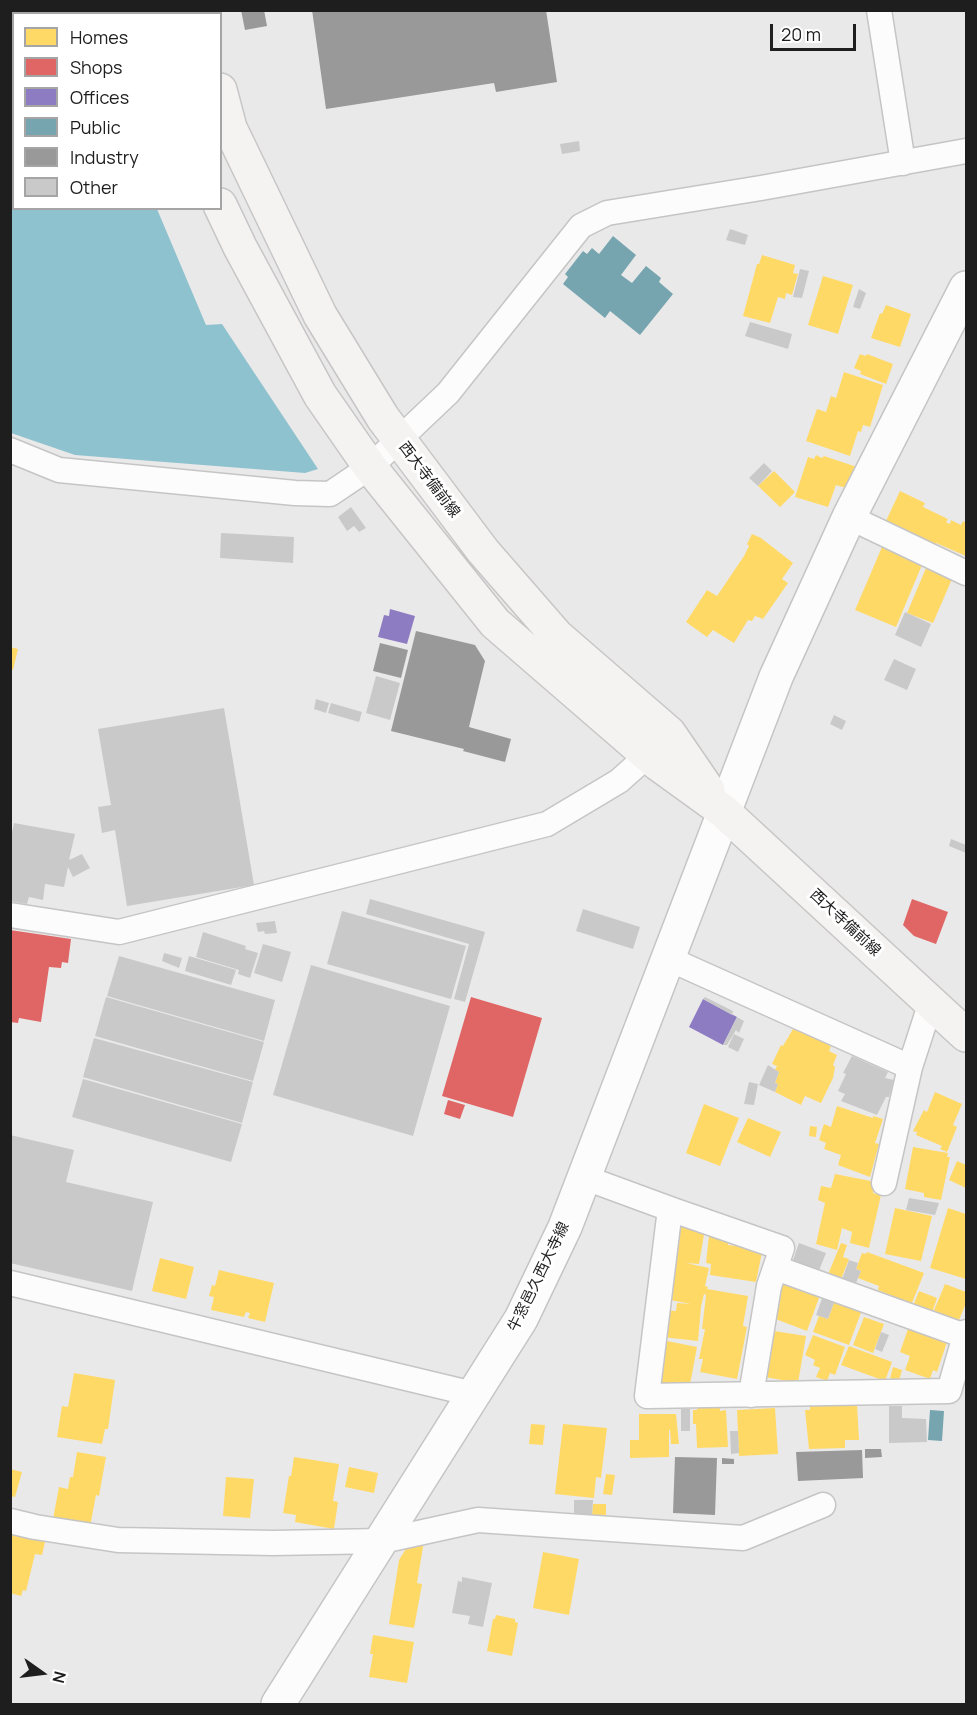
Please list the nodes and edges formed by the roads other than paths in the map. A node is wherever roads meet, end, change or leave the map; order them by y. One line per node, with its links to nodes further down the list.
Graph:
1 (879, 10): 5 (street)
2 (222, 106): 3 (main road, 西大寺備前線)
3 (225, 130): 8 (main road, 西大寺備前線)
4 (966, 152): 5 (street)
5 (903, 163): 8 (street)
6 (222, 209): 10 (main road, 西大寺備前線)
7 (966, 288): 11 (main road, 牛窓邑久西大寺線)
8 (399, 439): 10 (street); 14 (main road, 西大寺備前線)
9 (10, 450): 10 (street)
10 (370, 467): 13 (main road, 西大寺備前線)
11 (849, 517): 12 (street); 14 (main road, 牛窓邑久西大寺線)
12 (966, 573)
13 (648, 755): 14 (main road, 西大寺備前線); 15 (street)
14 (723, 811): 16 (main road, 牛窓邑久西大寺線); 17 (main road, 西大寺備前線)
15 (10, 915)
16 (667, 958): 19 (street); 20 (main road, 牛窓邑久西大寺線)
17 (931, 1002): 18 (main road, 西大寺備前線); 19 (street)
18 (966, 1035)
19 (910, 1067): 21 (street)
20 (584, 1177): 22 (street); 26 (main road, 牛窓邑久西大寺線)
21 (884, 1183)
22 (670, 1209): 23 (street); 27 (street)
23 (776, 1268): 25 (street); 27 (street)
24 (10, 1283): 26 (street)
25 (966, 1334): 27 (street)
26 (473, 1394): 30 (main road, 牛窓邑久西大寺線)
27 (751, 1395)
28 (823, 1505): 30 (street)
29 (10, 1521): 30 (street)
30 (382, 1540): 31 (main road, 牛窓邑久西大寺線)
31 (278, 1704)

